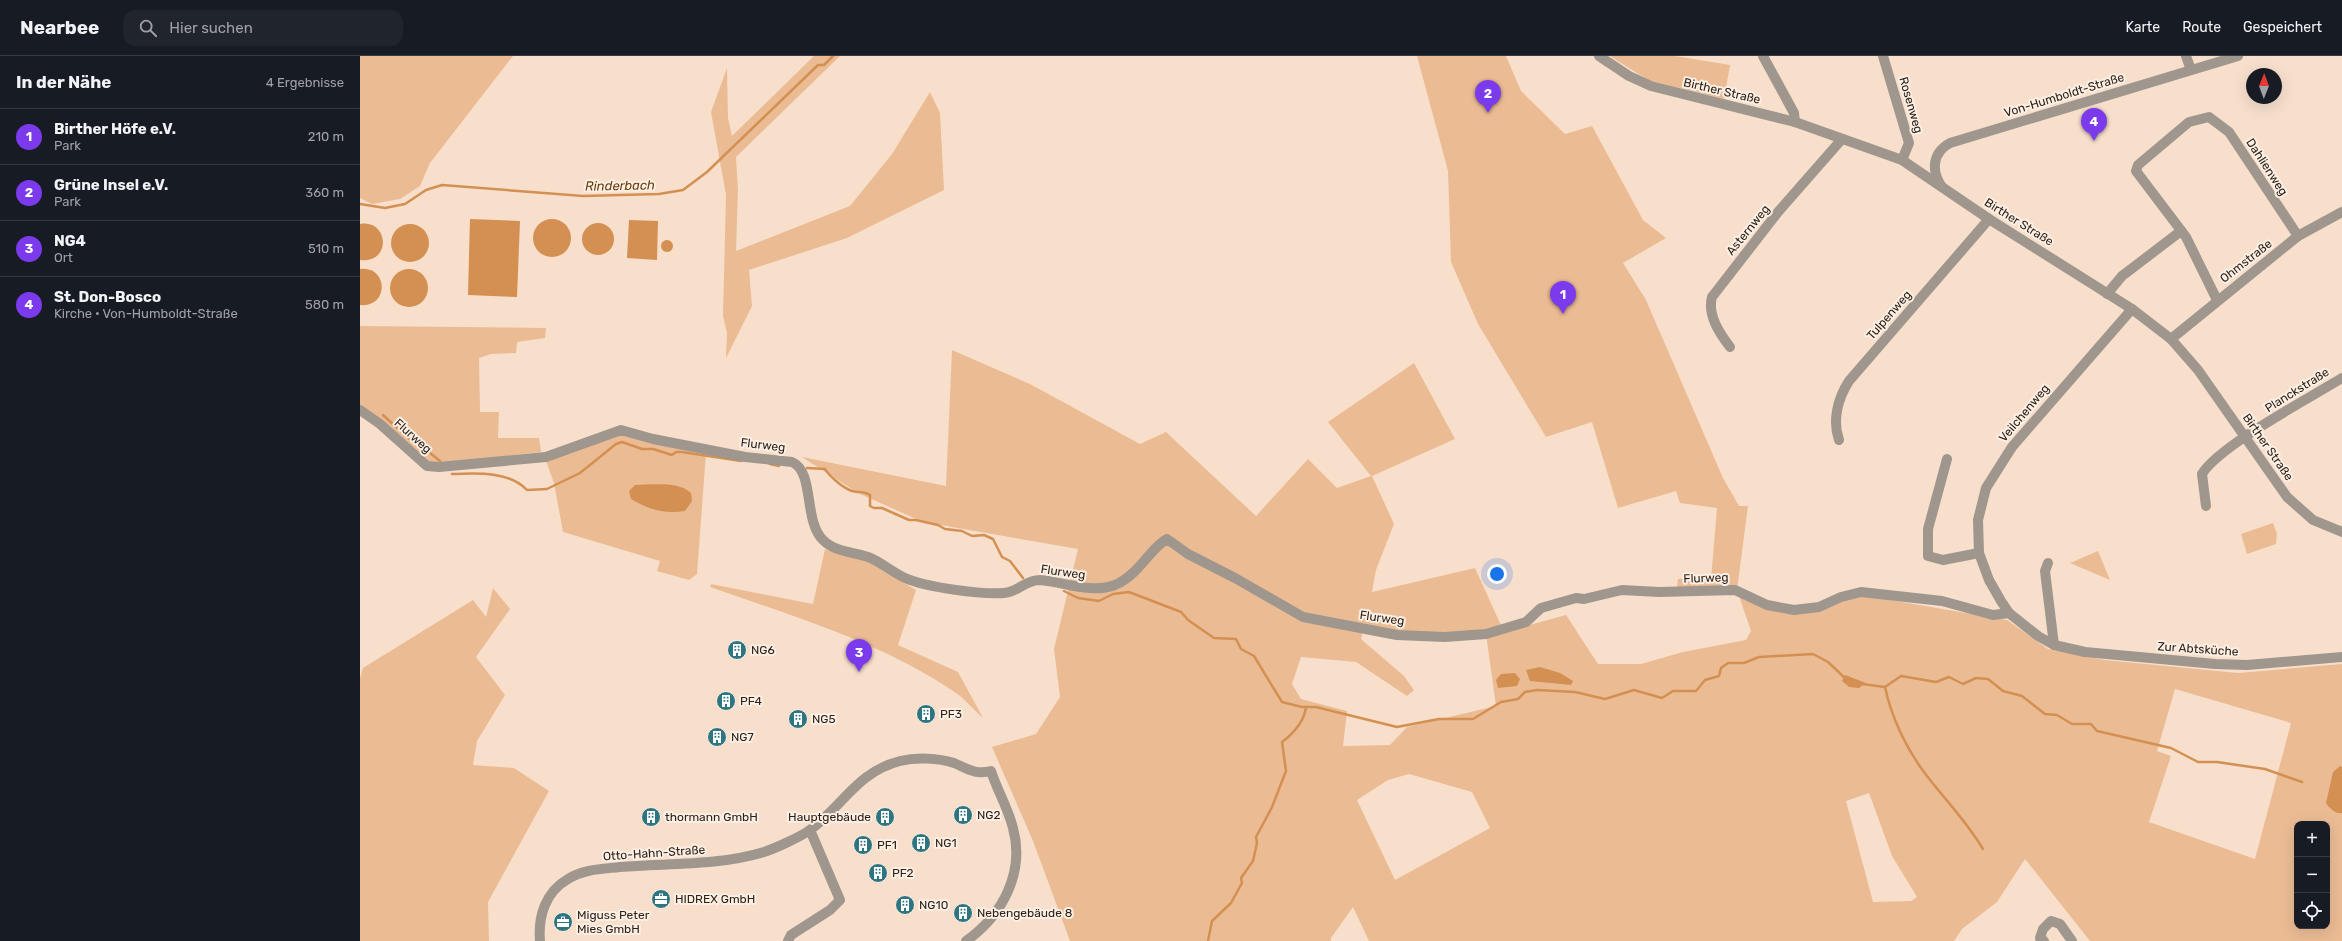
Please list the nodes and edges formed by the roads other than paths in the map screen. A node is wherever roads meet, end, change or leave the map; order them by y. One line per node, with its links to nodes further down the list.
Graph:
1 (1599, 56): 7 (street, Birther Straße)
2 (1763, 56): 7 (street)
3 (1883, 56): 9 (street, Rosenweg)
4 (2186, 56): 6 (street)
5 (2238, 56): 6 (street, Von-Humboldt-Straße)
6 (2191, 70): 10 (street, Von-Humboldt-Straße)
7 (1795, 122): 8 (street, Birther Straße)
8 (1842, 139): 9 (street, Birther Straße); 19 (street, Asternweg)
9 (1902, 160): 10 (street, Birther Straße)
10 (1943, 188): 12 (street, Birther Straße)
11 (2342, 212): 14 (street, Ohmstraße)
12 (1990, 219): 15 (street, Birther Straße); 23 (street, Tulpenweg)
13 (2181, 231): 14 (street, Dahlienweg); 15 (street); 16 (street)
14 (2298, 236): 16 (street, Ohmstraße)
15 (2107, 294): 17 (street, Birther Straße)
16 (2217, 300): 18 (street, Ohmstraße)
17 (2132, 309): 18 (street, Birther Straße); 27 (street, Veilchenweg)
18 (2171, 339): 22 (street, Birther Straße)
19 (1730, 347)
20 (2342, 378): 22 (street, Planckstraße)
21 (360, 410): 30 (street, Flurweg)
22 (2245, 437): 25 (street, Planckstraße); 26 (street, Birther Straße)
23 (1839, 440)
24 (1947, 459): 27 (street)
25 (2206, 506)
26 (2342, 532)
27 (1979, 553): 29 (street, Veilchenweg)
28 (2048, 563): 31 (street)
29 (1994, 588): 30 (street, Zur Abtsküche)
30 (2009, 613): 31 (street, Zur Abtsküche)
31 (2054, 645): 32 (street, Zur Abtsküche)
32 (2342, 657)
33 (810, 830): 34 (street, Otto-Hahn-Straße); 35 (street); 36 (street, Otto-Hahn-Straße)
34 (540, 941)
35 (788, 941)
36 (966, 941)
37 (2044, 941): 38 (street)
38 (2072, 941)

